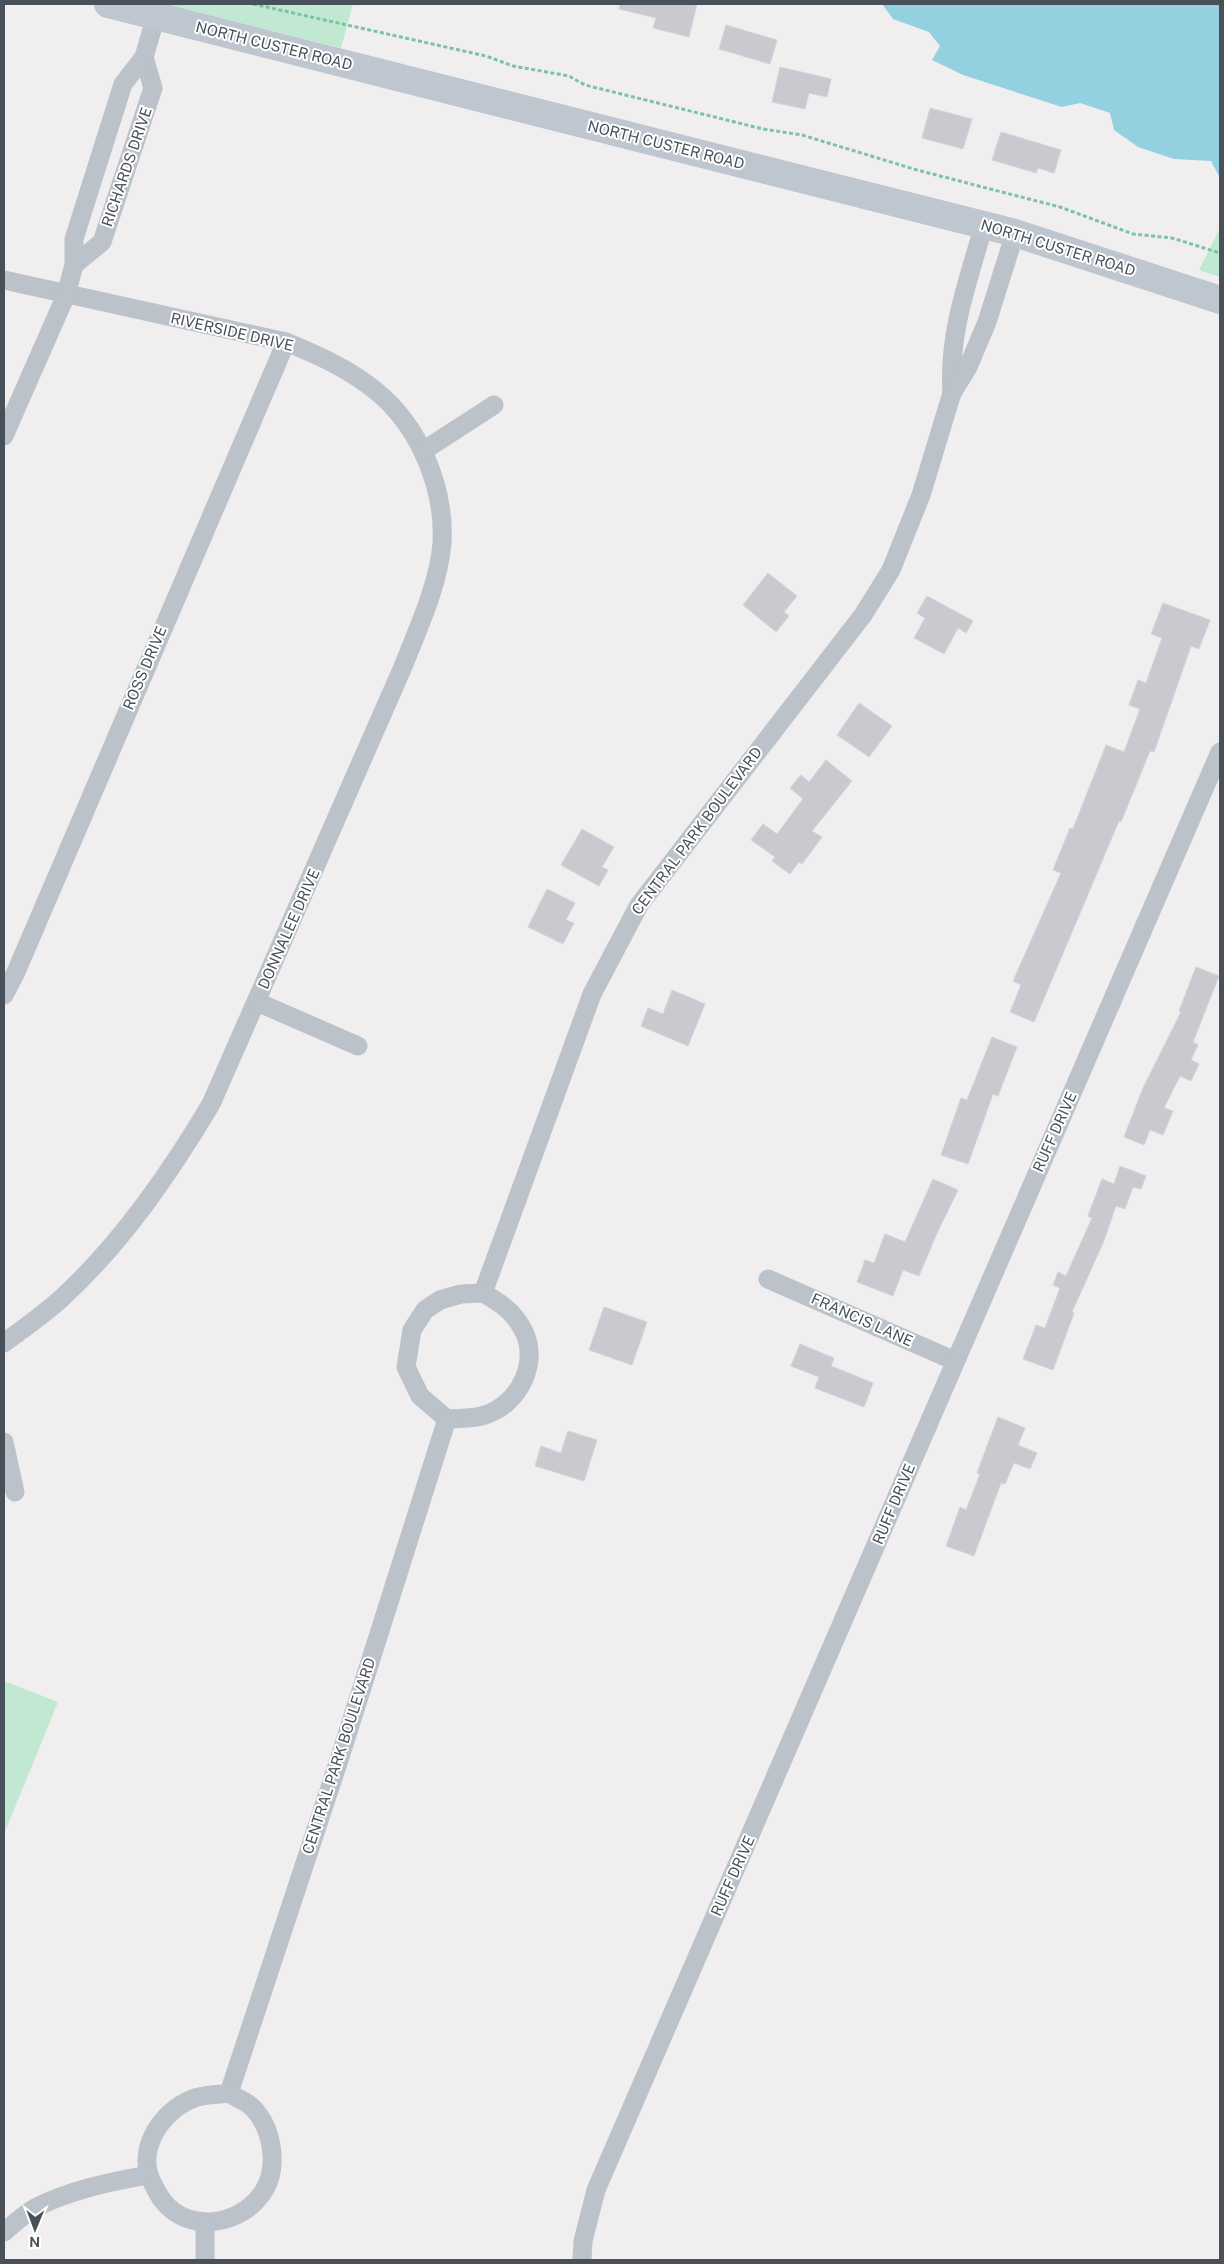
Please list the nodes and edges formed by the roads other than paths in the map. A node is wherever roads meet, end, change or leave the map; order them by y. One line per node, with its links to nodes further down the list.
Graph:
1 (108, 4): 2 (street, NORTH CUSTER ROAD)
2 (156, 16): 3 (street, RICHARDS DRIVE); 4 (street, NORTH CUSTER ROAD)
3 (144, 58): 6 (street, RICHARDS DRIVE); 6 (street, RICHARDS DRIVE)
4 (984, 225): 5 (street, NORTH CUSTER ROAD); 11 (street, CENTRAL PARK BOULEVARD)
5 (1015, 233): 9 (street, NORTH CUSTER ROAD); 11 (street, CENTRAL PARK BOULEVARD)
6 (74, 265): 8 (street, RICHARDS DRIVE)
7 (4, 280): 8 (street, RIVERSIDE DRIVE)
8 (66, 295): 10 (street, RIVERSIDE DRIVE); 13 (street, RICHARDS DRIVE)
9 (1220, 300)
10 (286, 342): 14 (street, RIVERSIDE DRIVE); 16 (street, ROSS DRIVE)
11 (952, 393): 20 (street, CENTRAL PARK BOULEVARD)
12 (494, 405): 14 (street)
13 (4, 436)
14 (423, 451): 17 (street, DONNALEE DRIVE)
15 (1220, 752): 22 (street, RUFF DRIVE)
16 (4, 994)
17 (257, 1002): 18 (street); 21 (street, DONNALEE DRIVE)
18 (358, 1046)
19 (768, 1279): 22 (street, FRANCIS LANE)
20 (483, 1292): 23 (street); 23 (street)
21 (4, 1343)
22 (955, 1361): 31 (street, RUFF DRIVE)
23 (447, 1418): 26 (street, CENTRAL PARK BOULEVARD)
24 (4, 1442): 25 (street)
25 (15, 1492)
26 (229, 2093): 27 (street); 28 (street)
27 (148, 2175): 28 (street); 29 (street)
28 (205, 2223): 30 (street)
29 (4, 2232)
30 (206, 2260)
31 (582, 2260)

